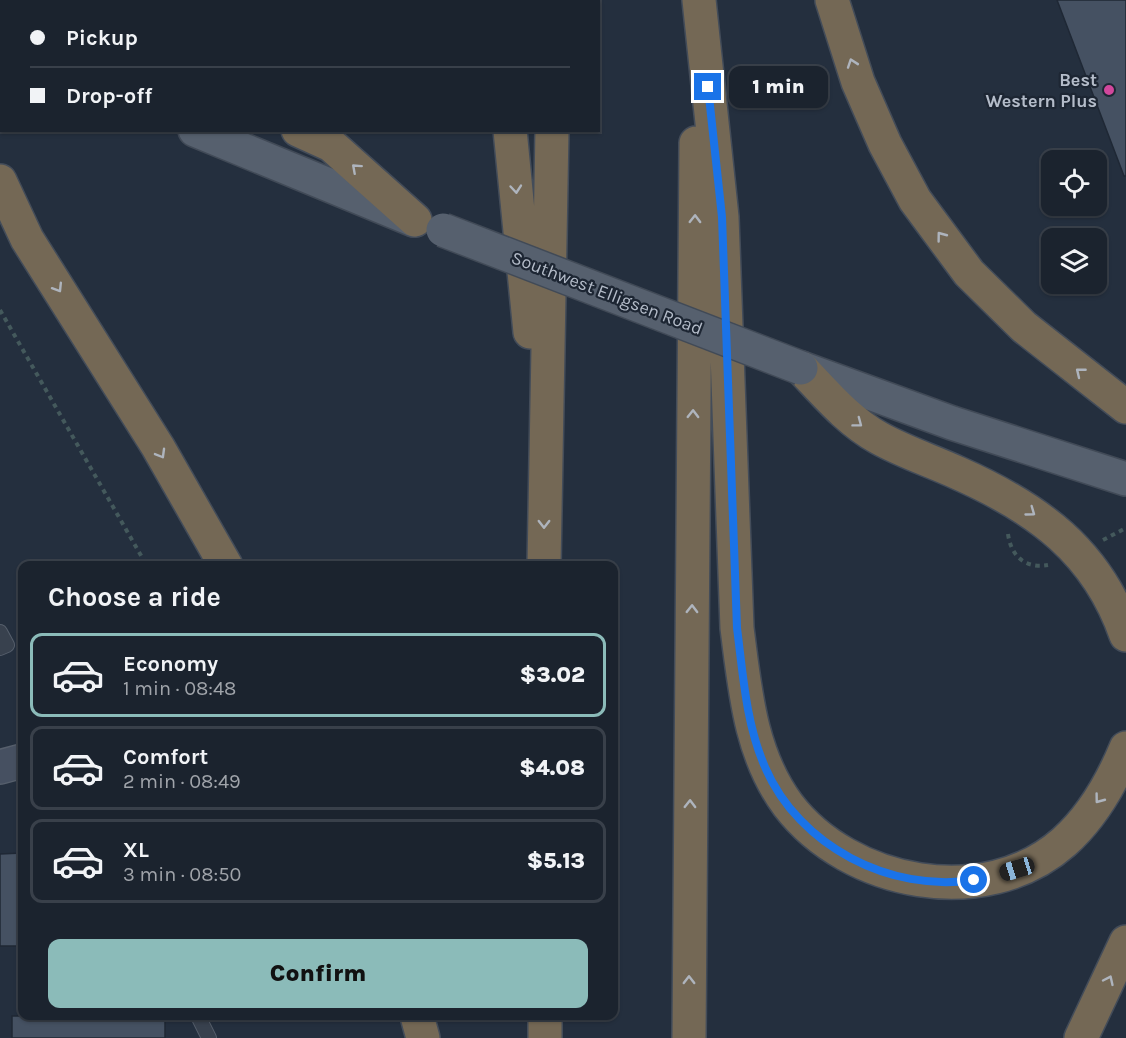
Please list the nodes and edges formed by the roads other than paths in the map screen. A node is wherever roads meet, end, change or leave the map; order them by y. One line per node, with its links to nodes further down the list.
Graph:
1 (698, 0): 20 (highway, one-way to 1); 30 (highway, one-way to 1)
2 (832, 0): 12 (highway, one-way to 2)
3 (200, 132): 9 (main road, Southwest Elligsen Road)
4 (302, 132): 9 (highway, one-way to 4)
5 (510, 132): 14 (highway, one-way to 14)
6 (552, 132): 14 (highway)
7 (0, 181): 10 (highway)
8 (0, 209): 10 (highway)
9 (429, 225): 11 (main road, Southwest Elligsen Road, bridge)
10 (27, 239): 15 (highway, one-way to 15)
11 (801, 368): 13 (main road, Southwest Elligsen Road); 18 (highway, one-way to 18)
12 (1126, 407)
13 (1126, 479)
14 (544, 482): 16 (highway, one-way to 16)
15 (223, 561)
16 (544, 561)
17 (0, 632): 19 (lane)
18 (1126, 635)
19 (0, 648)
20 (1126, 748)
21 (18, 762): 22 (street)
22 (0, 767)
23 (1126, 942): 31 (highway, one-way to 23)
24 (200, 1020): 27 (lane)
25 (418, 1020): 28 (highway)
26 (545, 1020): 29 (highway)
27 (209, 1038)
28 (423, 1038)
29 (545, 1038)
30 (689, 1038)
31 (1081, 1038)

